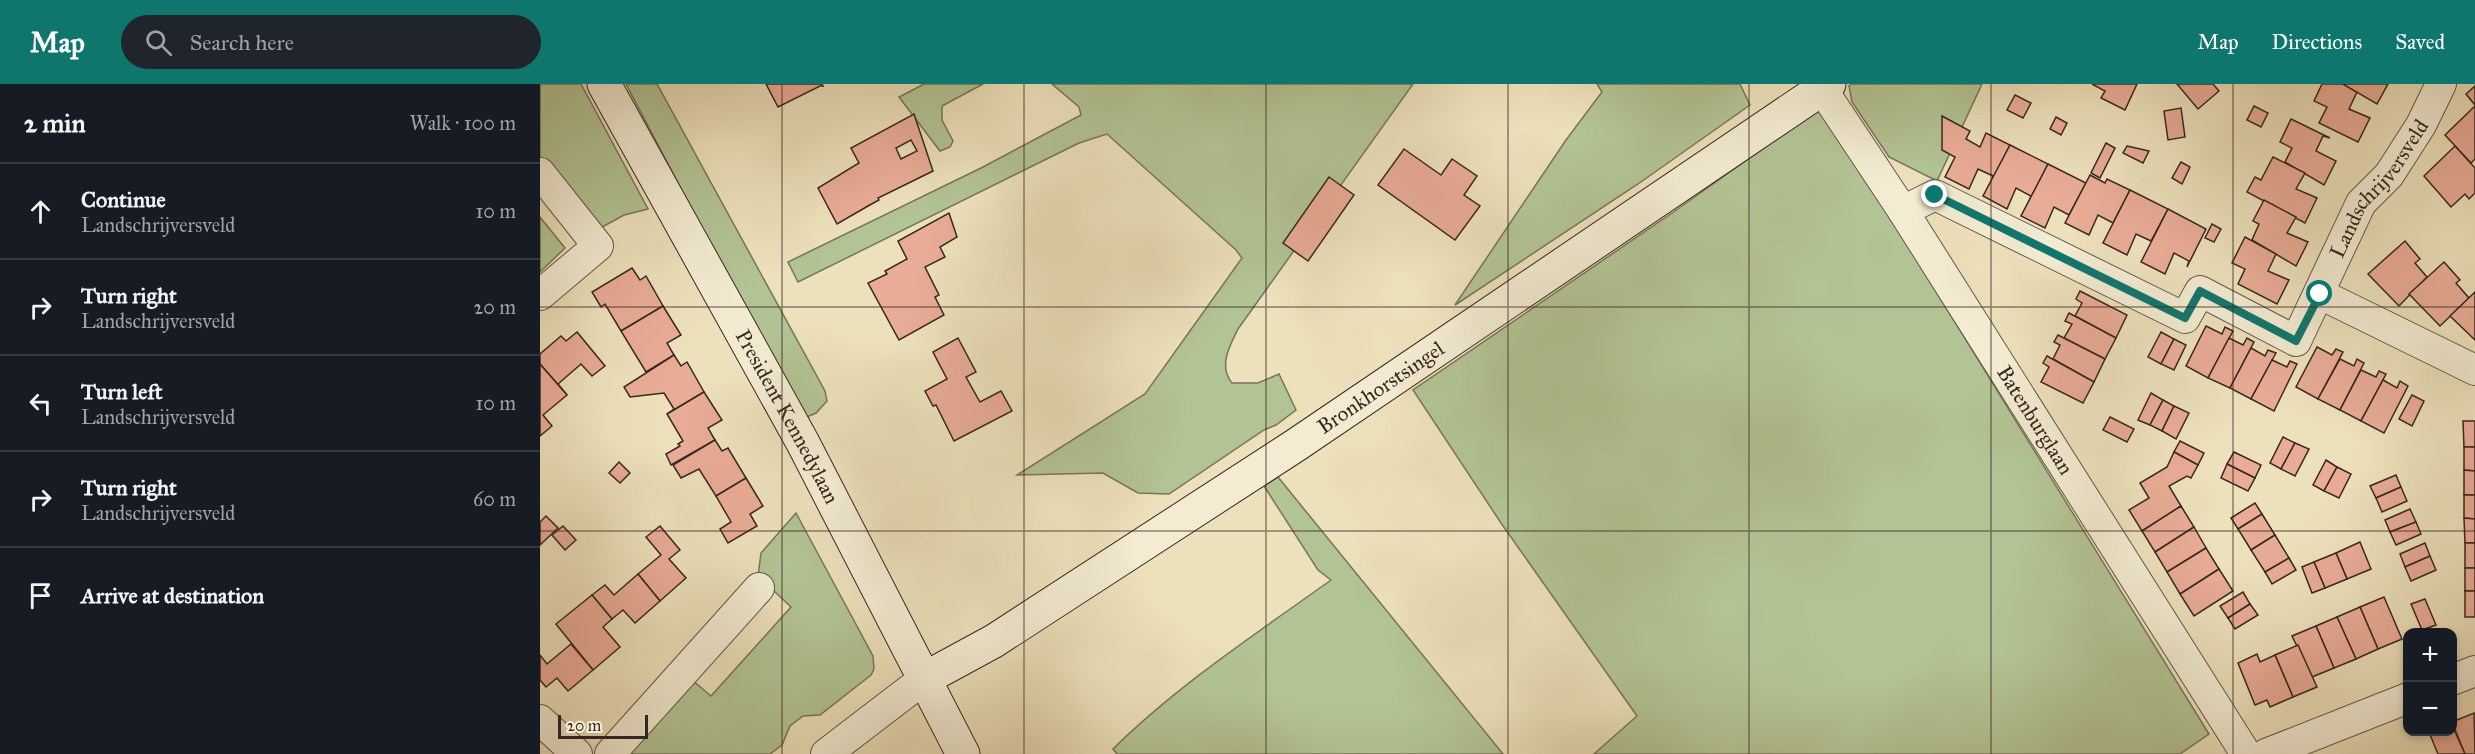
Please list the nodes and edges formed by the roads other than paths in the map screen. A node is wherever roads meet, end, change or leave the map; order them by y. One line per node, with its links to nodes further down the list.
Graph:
1 (604, 84): 12 (street, President Kennedylaan)
2 (2441, 84): 6 (street, Landschrijversveld)
3 (1826, 87): 5 (street, Batenburglaan); 12 (street, Bronkhorstsingel)
4 (540, 173): 7 (street)
5 (1903, 211): 6 (street, Landschrijversveld); 19 (street, Batenburglaan)
6 (2320, 294): 8 (street)
7 (540, 295)
8 (2475, 370)
9 (759, 588): 16 (street)
10 (2475, 671): 11 (street)
11 (2457, 678)
12 (924, 679): 17 (street); 18 (street, President Kennedylaan)
13 (2403, 700): 20 (street)
14 (540, 720): 15 (street)
15 (577, 754)
16 (610, 754)
17 (826, 754)
18 (963, 754)
19 (2246, 754)
20 (2266, 754)

